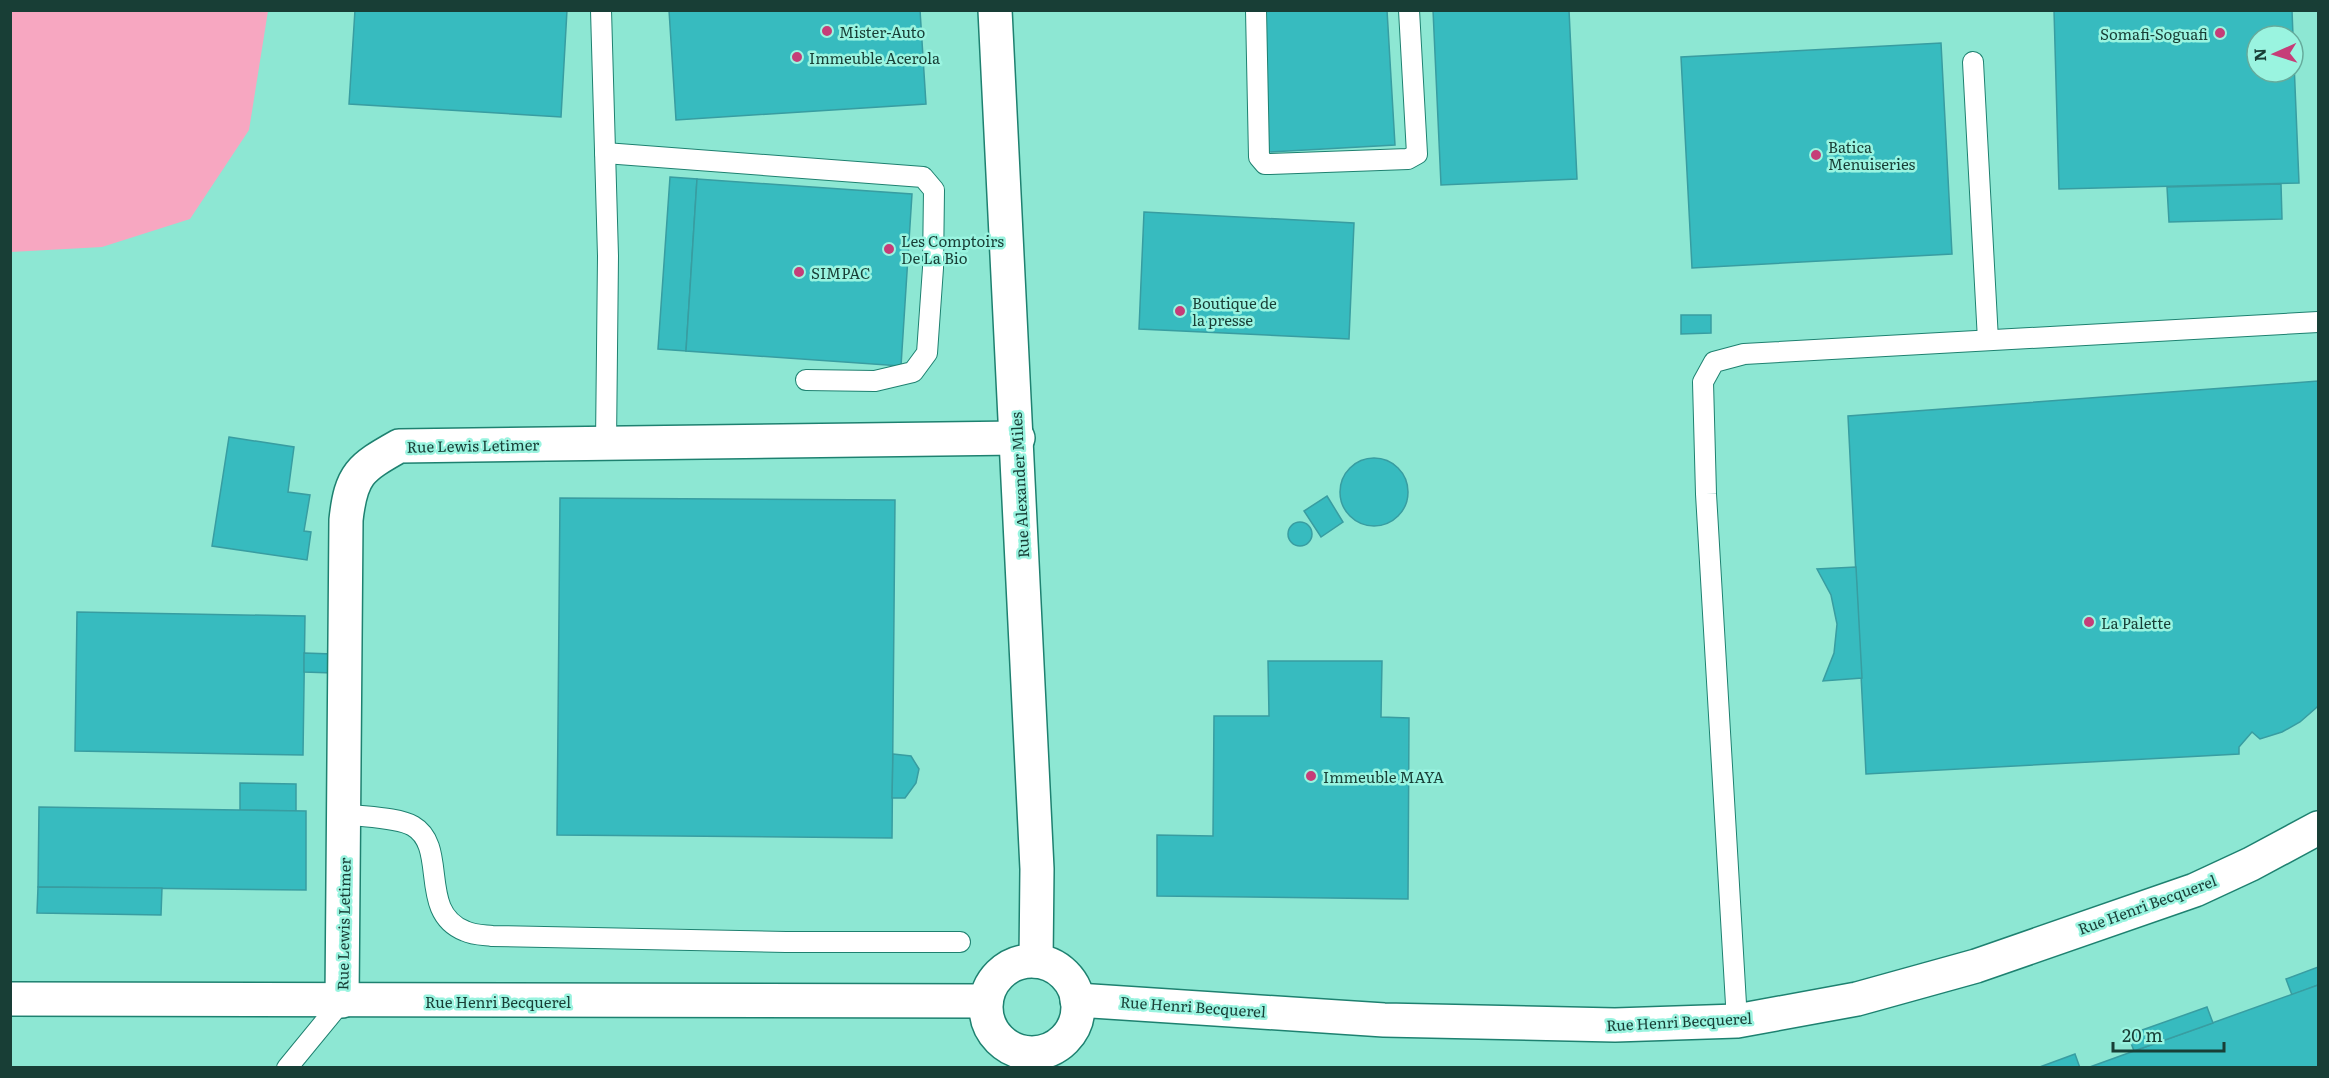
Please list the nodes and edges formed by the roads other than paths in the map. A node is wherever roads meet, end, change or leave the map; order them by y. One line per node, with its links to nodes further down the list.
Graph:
1 (601, 10): 6 (lane)
2 (995, 10): 10 (street, Rue Alexander Miles)
3 (1256, 10): 4 (lane)
4 (1409, 10)
5 (1973, 62): 8 (lane)
6 (605, 153): 9 (lane); 11 (lane)
7 (2319, 322): 8 (lane)
8 (1988, 340): 20 (lane)
9 (806, 380)
10 (1018, 438): 11 (street, Rue Lewis Letimer); 15 (street, Rue Alexander Miles)
11 (606, 443): 12 (street, Rue Lewis Letimer)
12 (345, 814): 14 (lane); 18 (street, Rue Lewis Letimer)
13 (2319, 828): 20 (street, Rue Henri Becquerel)
14 (960, 942)
15 (1036, 961): 17 (street); 19 (street)
16 (10, 999): 18 (street, Rue Henri Becquerel)
17 (1077, 1000): 20 (street, Rue Henri Becquerel); 21 (street)
18 (342, 1001): 19 (street, Rue Henri Becquerel); 22 (lane)
19 (986, 1001): 21 (street)
20 (1737, 1021)
21 (1025, 1060)
22 (287, 1068)

